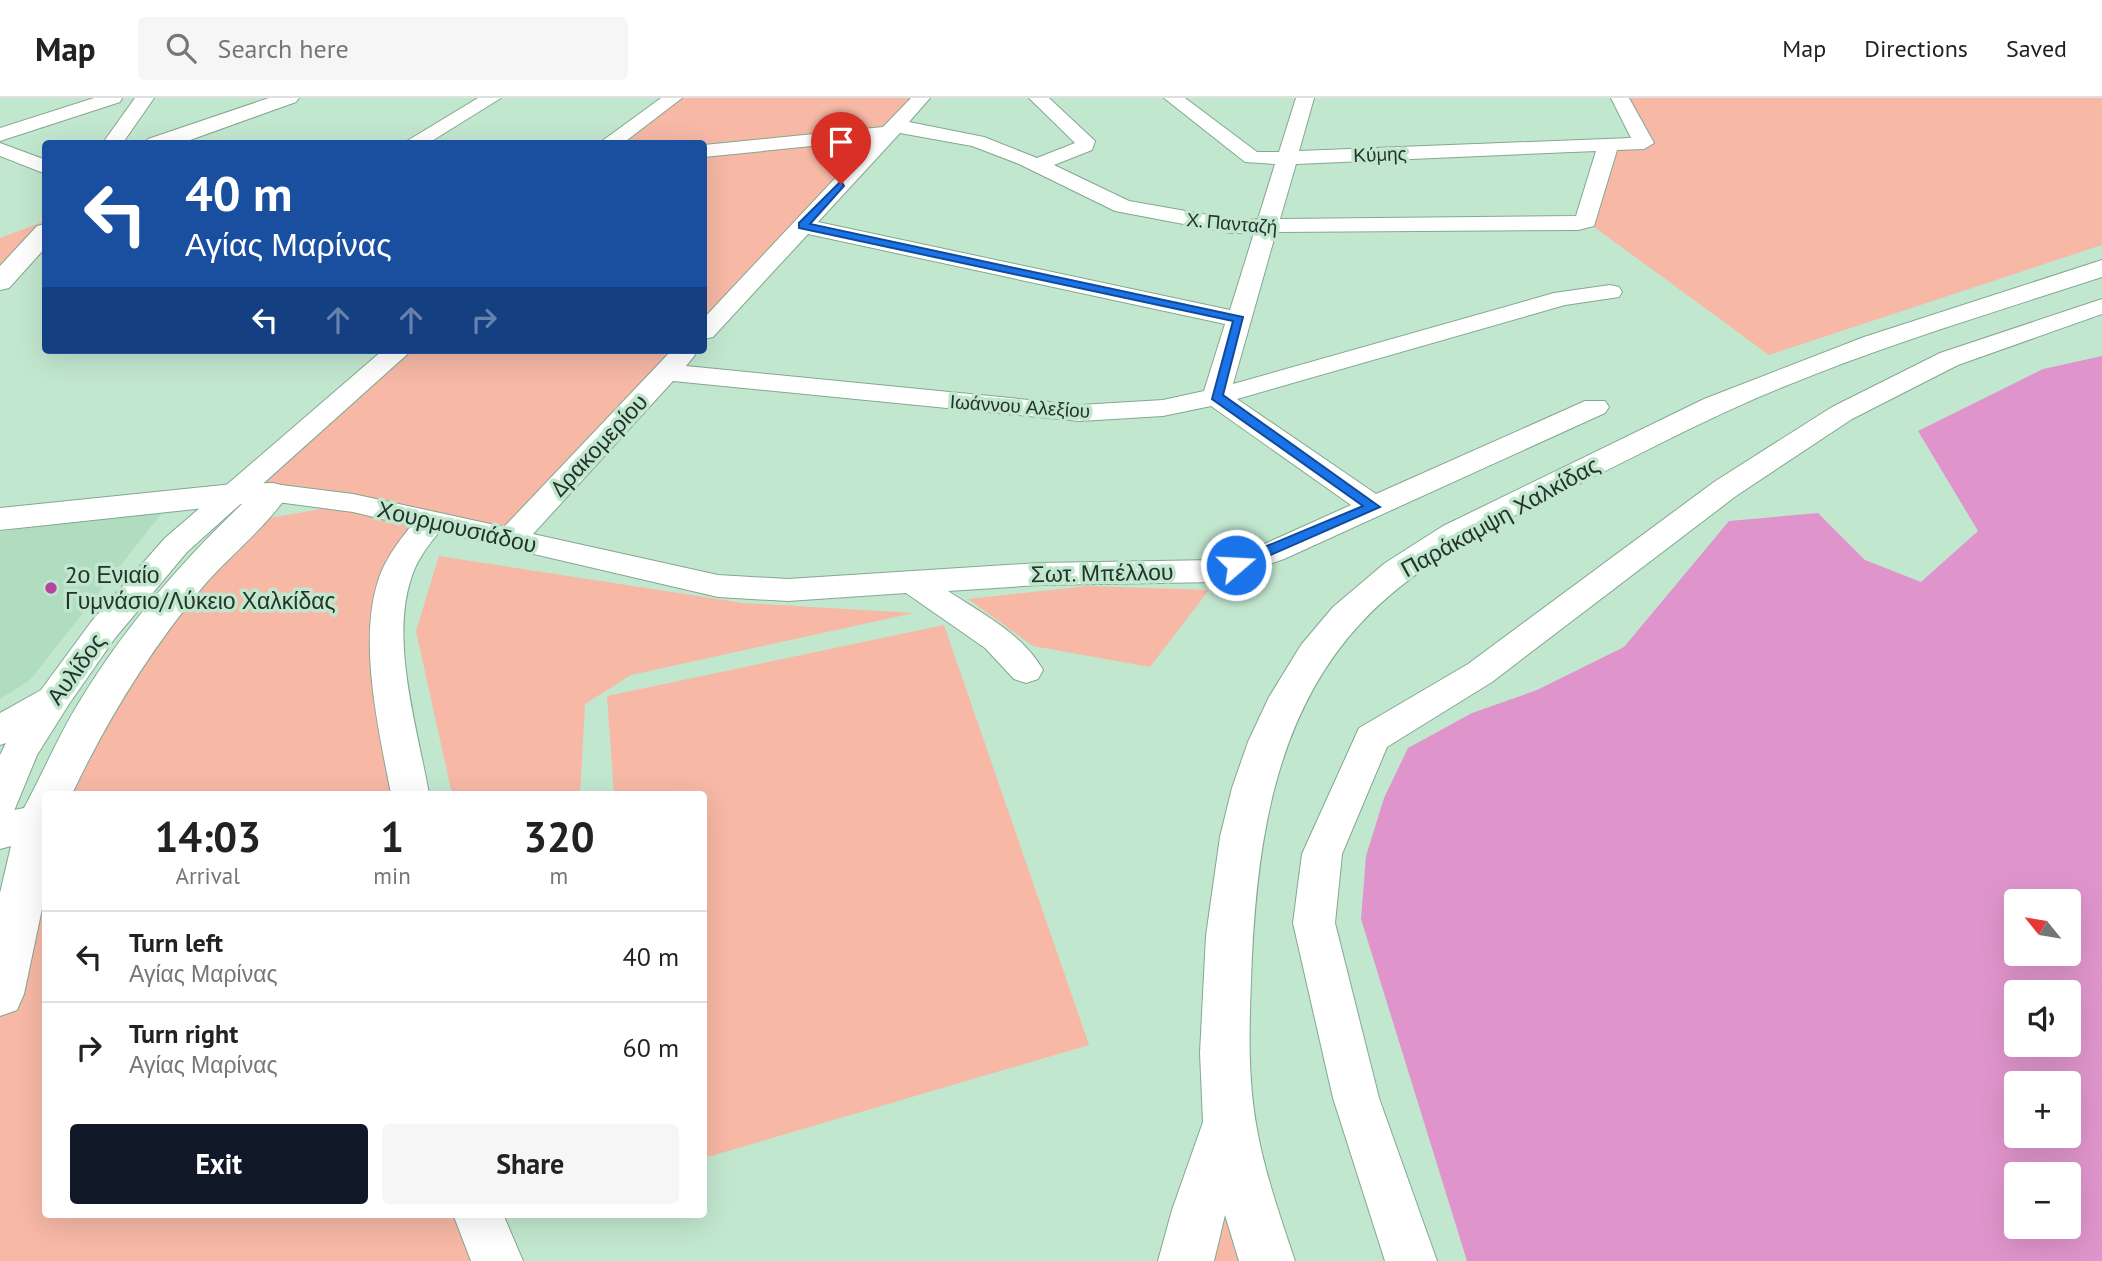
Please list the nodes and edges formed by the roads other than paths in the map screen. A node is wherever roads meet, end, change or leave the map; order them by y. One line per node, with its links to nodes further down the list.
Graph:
1 (113, 98): 12 (street)
2 (145, 98): 13 (street)
3 (289, 98): 14 (main road)
4 (492, 98): 15 (street)
5 (673, 98): 16 (street)
6 (921, 98): 11 (street)
7 (1038, 98): 21 (street)
8 (1173, 98): 20 (street, Κύμης)
9 (1305, 98): 20 (street)
10 (1620, 98): 17 (street, Κύμης)
11 (893, 129): 19 (street, Χ. Πανταζή); 21 (street, Χ. Πανταζή); 23 (street)
12 (0, 135)
13 (115, 140)
14 (168, 140)
15 (418, 140)
16 (614, 140)
17 (1608, 146): 20 (street, Κύμης); 24 (street, Χ. Πανταζή)
18 (0, 149): 22 (street)
19 (707, 151)
20 (1287, 158): 24 (street)
21 (1037, 165): 24 (street, Χ. Πανταζή)
22 (42, 166)
23 (803, 226): 32 (street); 33 (street)
24 (1266, 228): 32 (street)
25 (42, 231): 26 (main road)
26 (12, 233)
27 (42, 233): 29 (main road)
28 (2102, 268): 54 (main road, Παράκαμψη Χαλκίδας)
29 (0, 282)
30 (1610, 292): 37 (street, Ιωάννου Αλεξίου)
31 (2102, 306): 59 (street)
32 (1239, 319): 37 (street)
33 (707, 329)
34 (391, 354): 40 (street, Αυλίδος)
35 (683, 354): 36 (street, Δρακομερίου)
36 (667, 372): 37 (street, Ιωάννου Αλεξίου); 44 (street, Δρακομερίου)
37 (1216, 397): 41 (street)
38 (1595, 407): 41 (street, Σωτ. Μπέλλου)
39 (273, 493): 40 (main road, Χουρμουσιάδου); 43 (street, Χουρμουσιάδου); 49 (main road, Αυλίδος)
40 (233, 494): 42 (main road, Χουρμουσιάδου); 47 (street, Αυλίδος)
41 (1374, 507): 45 (street, Σωτ. Μπέλλου)
42 (0, 519)
43 (432, 520): 44 (street, Χουρμουσιάδου); 50 (street)
44 (510, 540): 45 (street, Χουρμουσιάδου)
45 (912, 582): 46 (street)
46 (1026, 670)
47 (55, 695): 48 (street); 51 (street, Αυλίδος)
48 (0, 731)
49 (47, 791)
50 (410, 791)
51 (0, 800)
52 (34, 814): 53 (main road, Αυλίδος)
53 (0, 994)
54 (1229, 1123): 57 (main road); 58 (main road, Παράκαμψη Χαλκίδας)
55 (480, 1218): 56 (street)
56 (497, 1261)
57 (1186, 1261)
58 (1268, 1261)
59 (1411, 1261)

